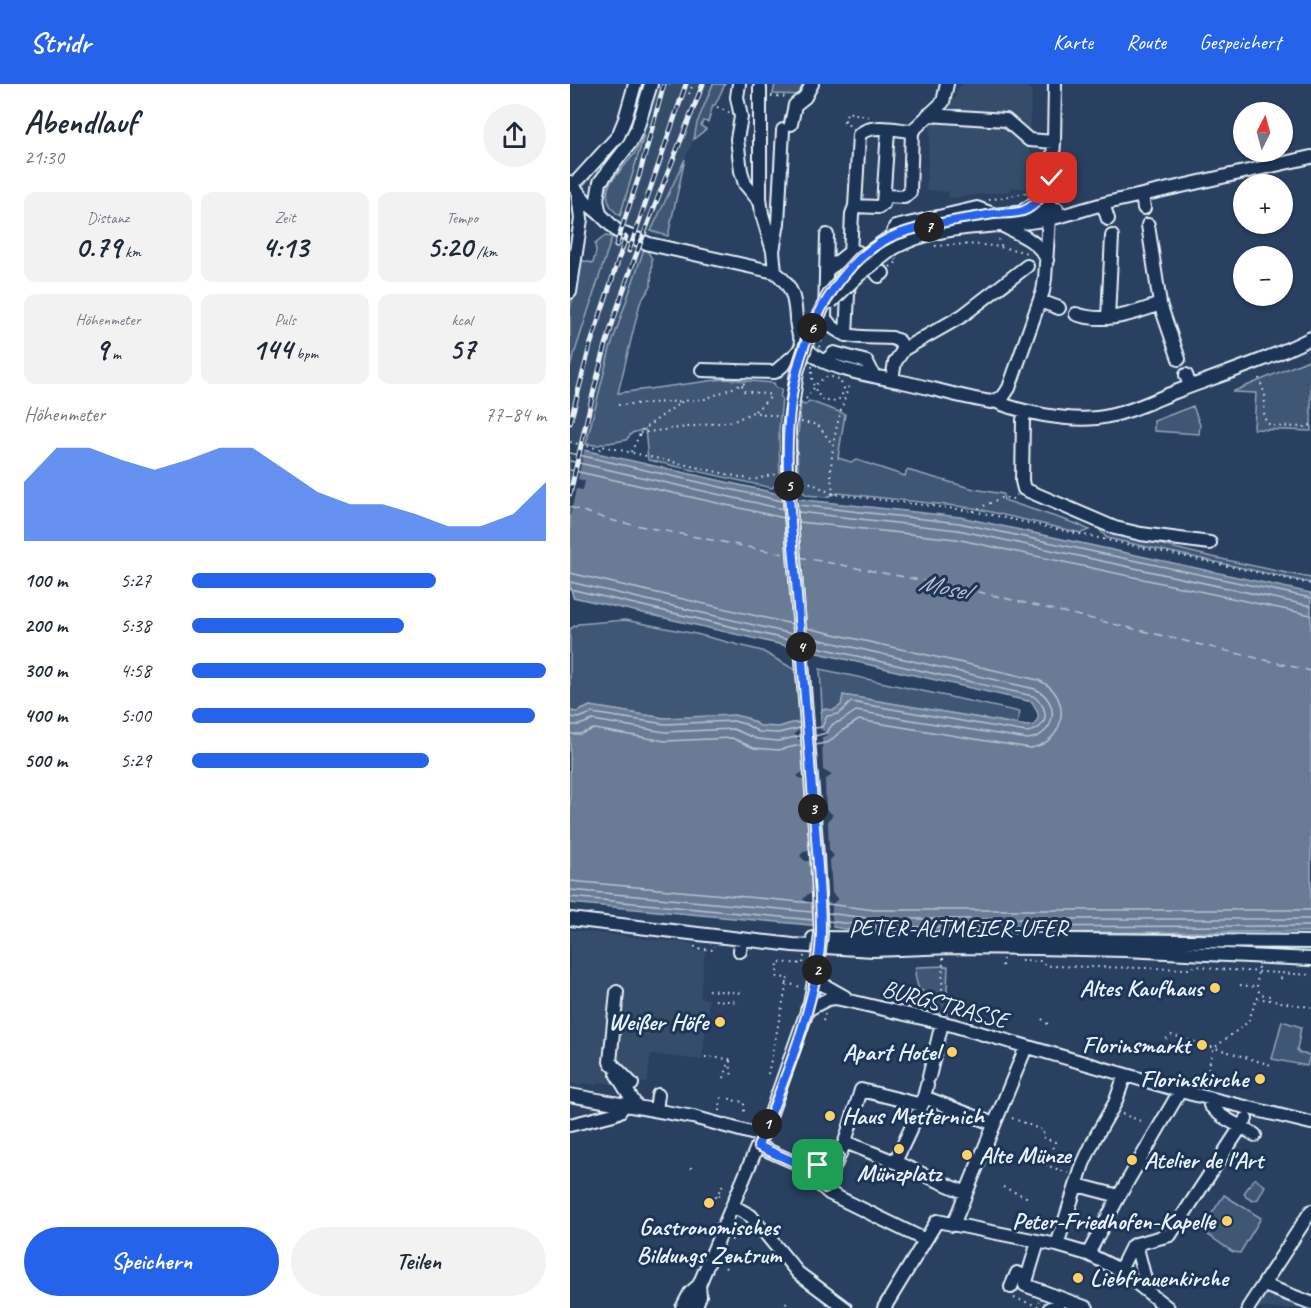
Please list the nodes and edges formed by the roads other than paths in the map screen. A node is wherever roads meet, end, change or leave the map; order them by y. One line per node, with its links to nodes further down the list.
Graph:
1 (635, 84): 14 (street)
2 (651, 84): 15 (street)
3 (739, 84): 18 (street)
4 (812, 84): 31 (street)
5 (947, 84): 8 (street)
6 (1055, 84): 11 (street)
7 (760, 88): 18 (street)
8 (928, 115): 10 (street); 11 (street)
9 (888, 130): 10 (street); 17 (street); 20 (street)
10 (912, 131): 17 (street)
11 (1054, 142): 13 (street)
12 (1311, 157): 16 (street)
13 (1051, 180): 22 (street); 24 (street)
14 (574, 182): 15 (street); 23 (street); 38 (street)
15 (600, 182): 23 (street)
16 (1142, 195): 19 (street); 21 (street)
17 (885, 196): 20 (street)
18 (760, 202): 31 (street)
19 (1103, 204): 24 (street); 25 (street)
20 (855, 206): 32 (street)
21 (1144, 208)
22 (1022, 212): 24 (street); 26 (street)
23 (600, 214): 36 (street)
24 (1050, 214): 26 (street); 34 (street)
25 (1108, 219)
26 (997, 220): 30 (street); 30 (street); 34 (street)
27 (1148, 225): 40 (street)
28 (827, 235): 37 (street)
29 (1112, 236): 43 (street)
30 (894, 247): 58 (street, bridge)
31 (773, 250): 36 (street)
32 (850, 252): 35 (street); 37 (street); 44 (street)
33 (1028, 260): 47 (street)
34 (1047, 260): 39 (street)
35 (888, 269)
36 (775, 272): 46 (street)
37 (826, 272): 44 (street)
38 (570, 292)
39 (1040, 301): 41 (street); 51 (street)
40 (1160, 304): 43 (street); 48 (street)
41 (1059, 308)
42 (1081, 316): 43 (street)
43 (1108, 318)
44 (846, 335): 47 (street)
45 (1311, 338): 52 (street)
46 (803, 344): 49 (street); 50 (street)
47 (904, 349): 50 (street)
48 (1179, 359)
49 (702, 370)
50 (892, 379): 51 (street)
51 (1000, 398): 52 (street)
52 (1025, 411): 53 (street)
53 (1210, 543)
54 (570, 919): 57 (street, PETER-ALTMEIER-UFER)
55 (813, 938): 56 (street, PETER-ALTMEIER-UFER)
56 (1311, 942)
57 (1311, 959)
58 (815, 980): 60 (street, BURGSTRASSE); 61 (street)
59 (617, 992): 64 (street)
60 (854, 1002): 61 (street, BURGSTRASSE); 62 (street, BURGSTRASSE)
61 (807, 1010): 79 (street)
62 (945, 1019): 63 (street, BURGSTRASSE); 66 (street)
63 (1026, 1047): 65 (street); 76 (street)
64 (610, 1062): 72 (street); 72 (street)
65 (1125, 1075): 67 (street); 82 (street)
66 (925, 1091): 76 (street); 80 (street); 81 (street)
67 (1180, 1091): 70 (street); 85 (street)
68 (570, 1095): 71 (street)
69 (658, 1095): 73 (street)
70 (1212, 1102): 74 (street); 75 (street)
71 (624, 1105): 72 (street); 77 (street)
72 (637, 1107): 73 (street)
73 (656, 1110): 79 (street)
74 (1243, 1123): 78 (street); 91 (street)
75 (1311, 1123)
76 (994, 1124): 84 (street)
77 (570, 1125)
78 (1255, 1135)
79 (760, 1141): 83 (street); 86 (street)
80 (845, 1142): 81 (street); 83 (street)
81 (895, 1162): 84 (street)
82 (1078, 1181): 85 (street); 92 (street)
83 (825, 1188): 89 (street)
84 (966, 1193): 88 (street)
85 (1119, 1196): 93 (street)
86 (733, 1206): 99 (street); 100 (street)
87 (1311, 1211): 95 (street)
88 (953, 1225): 89 (street); 90 (street)
89 (925, 1240): 101 (street)
90 (1038, 1242): 92 (street); 97 (street)
91 (1136, 1244): 94 (street); 96 (street)
92 (1057, 1245): 93 (street)
93 (1089, 1254): 94 (street)
94 (1120, 1270): 96 (street)
95 (1264, 1285): 98 (street); 104 (street)
96 (1148, 1292): 103 (street)
97 (1053, 1302): 102 (street)
98 (1311, 1303)
99 (685, 1306)
100 (845, 1308)
101 (885, 1308)
102 (1087, 1308)
103 (1168, 1308)
104 (1248, 1308)

